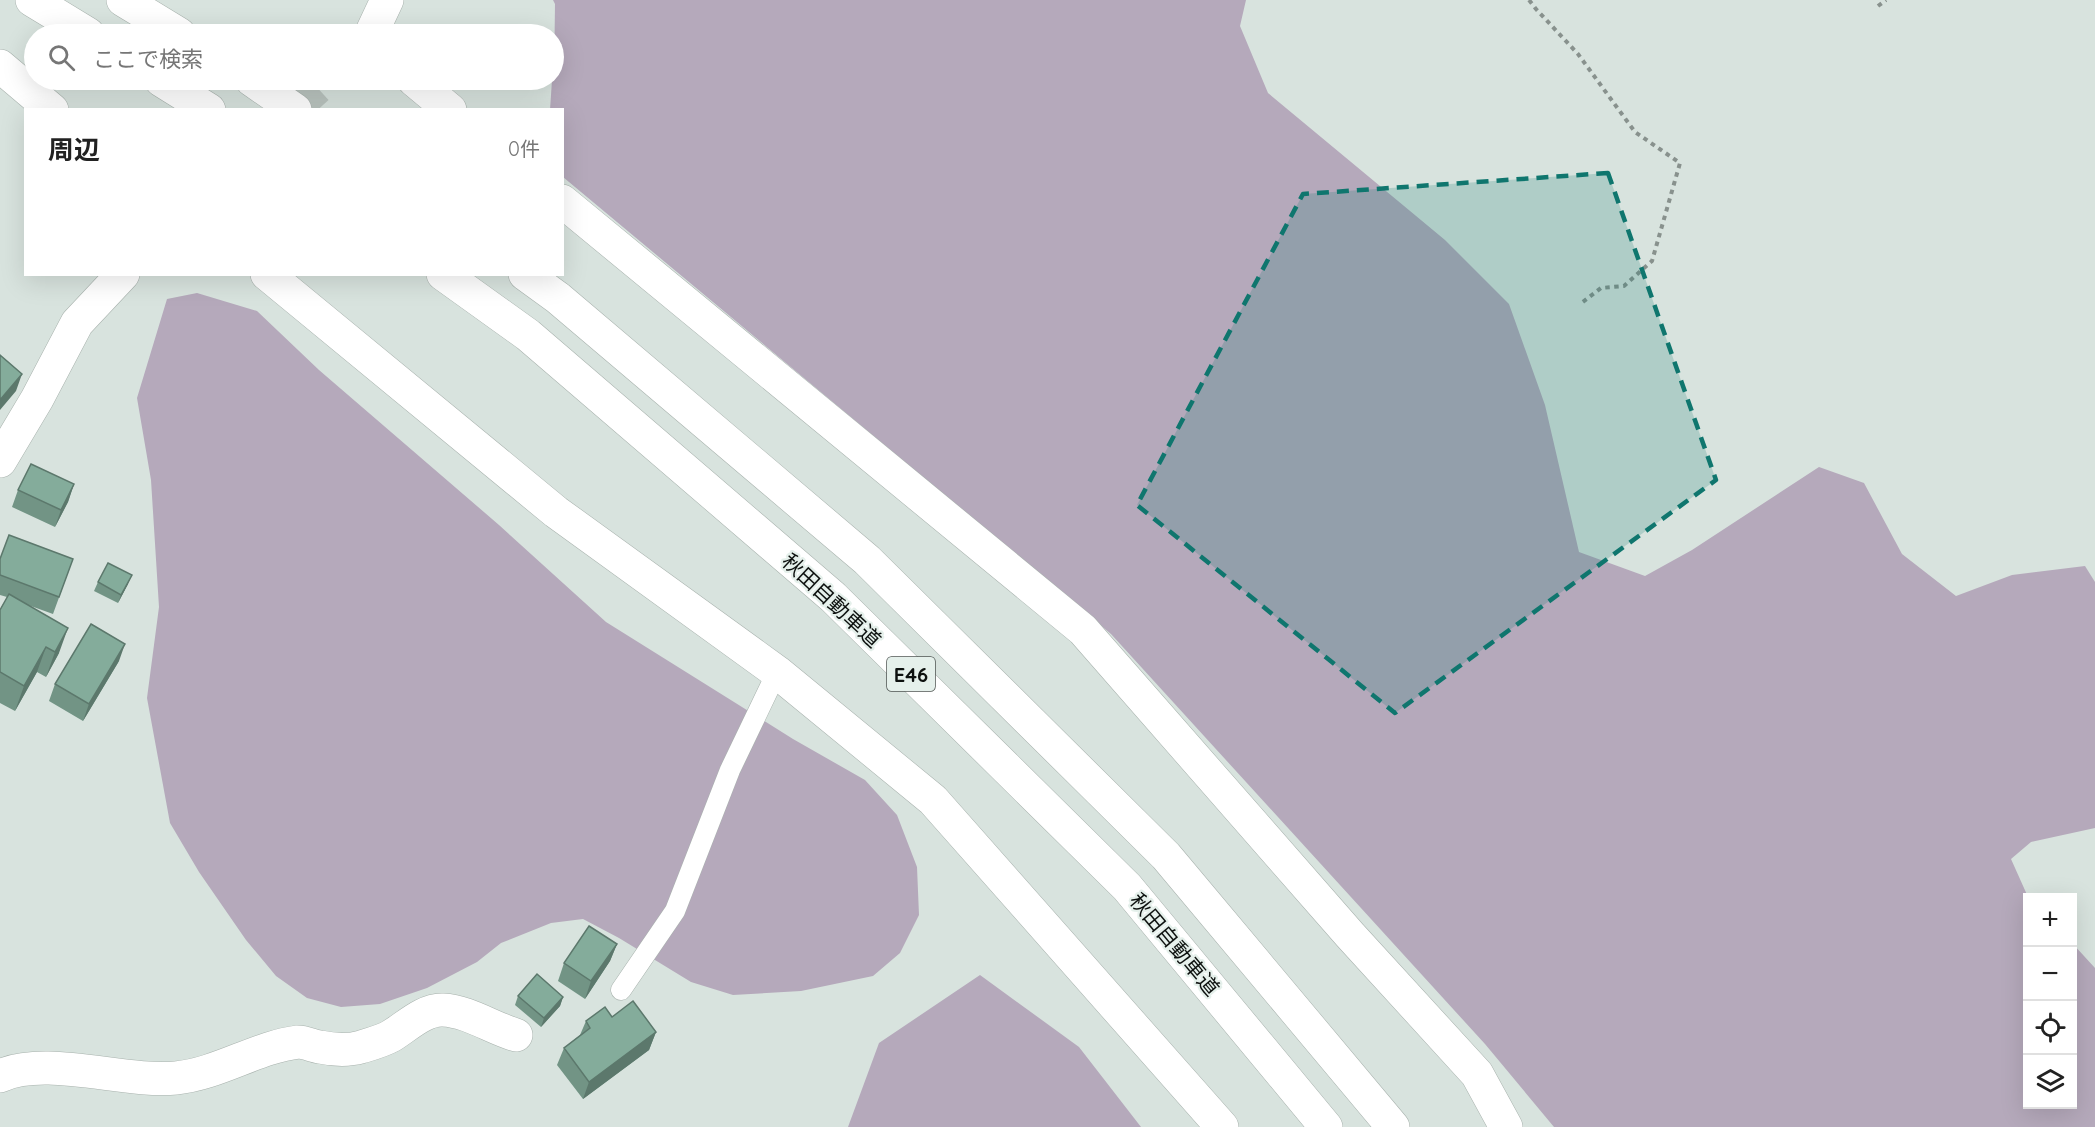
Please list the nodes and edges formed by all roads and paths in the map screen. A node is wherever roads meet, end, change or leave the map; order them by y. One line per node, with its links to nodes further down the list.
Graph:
1 (32, 0): 7 (main road)
2 (123, 0): 8 (main road)
3 (387, 0): 9 (main road)
4 (1529, 0): 25 (path)
5 (1886, 0): 6 (path)
6 (1878, 6)
7 (72, 24)
8 (163, 24)
9 (375, 24)
10 (0, 66): 11 (main road)
11 (24, 86)
12 (28, 90): 16 (main road)
13 (177, 90): 17 (main road)
14 (266, 90): 18 (main road)
15 (426, 90): 19 (main road)
16 (50, 108)
17 (206, 108)
18 (292, 108)
19 (448, 108)
20 (564, 203): 34 (main road)
21 (121, 276): 26 (main road)
22 (269, 276): 27 (main road)
23 (446, 276): 32 (main road, 秋田自動車道 / E46)
24 (528, 276): 33 (main road, E46)
25 (1580, 304)
26 (0, 460)
27 (777, 672): 28 (lane); 31 (main road)
28 (621, 990)
29 (516, 1035): 30 (main road)
30 (0, 1077)
31 (1222, 1127)
32 (1326, 1127)
33 (1393, 1127)
34 (1506, 1127)

